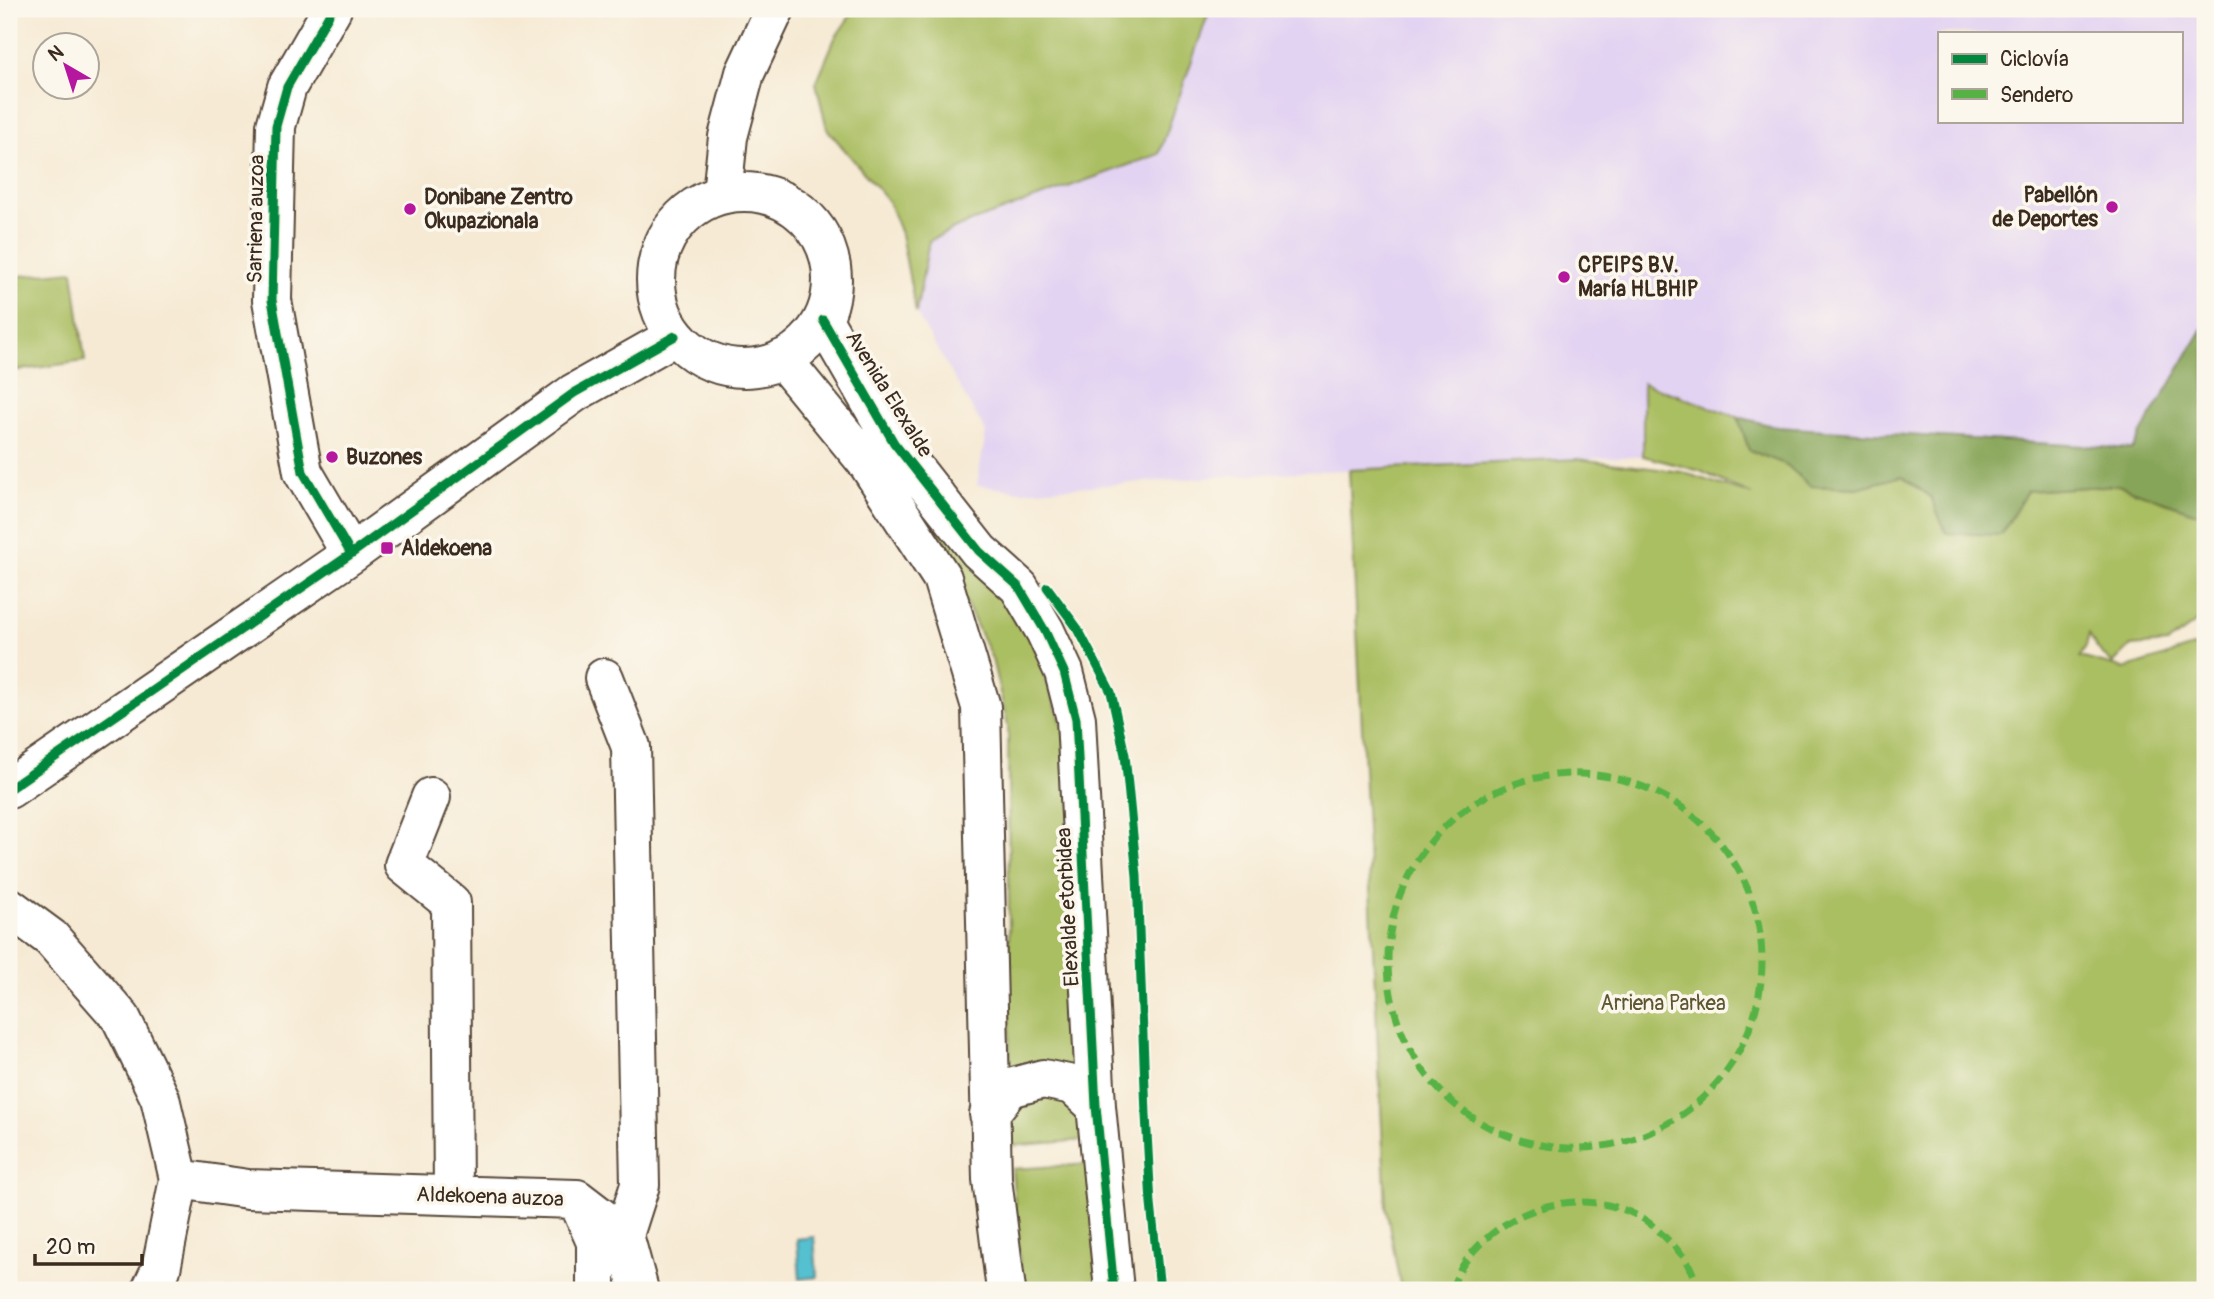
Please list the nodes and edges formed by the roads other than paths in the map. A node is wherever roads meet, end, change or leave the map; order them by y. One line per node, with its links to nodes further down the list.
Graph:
1 (332, 9): 8 (street, Sarriena auzoa)
2 (775, 9): 3 (street)
3 (722, 194): 4 (street); 5 (street)
4 (823, 320): 6 (street); 7 (street, Avenida Elexalde)
5 (675, 337): 6 (street); 8 (street)
6 (782, 359): 14 (street)
7 (979, 551): 13 (street, Elexalde etorbidea)
8 (351, 554): 10 (street)
9 (604, 678): 18 (street)
10 (9, 789)
11 (431, 797): 16 (street)
12 (9, 907): 15 (street)
13 (1096, 1106): 14 (street); 23 (street, Elexalde etorbidea)
14 (989, 1114): 22 (street)
15 (179, 1180): 16 (street, Aldekoena auzoa); 19 (street)
16 (453, 1195): 17 (street, Aldekoena auzoa)
17 (577, 1199): 18 (street, Aldekoena auzoa); 20 (street)
18 (624, 1235): 21 (street)
19 (151, 1290)
20 (596, 1290)
21 (639, 1290)
22 (1006, 1290)
23 (1114, 1290)

